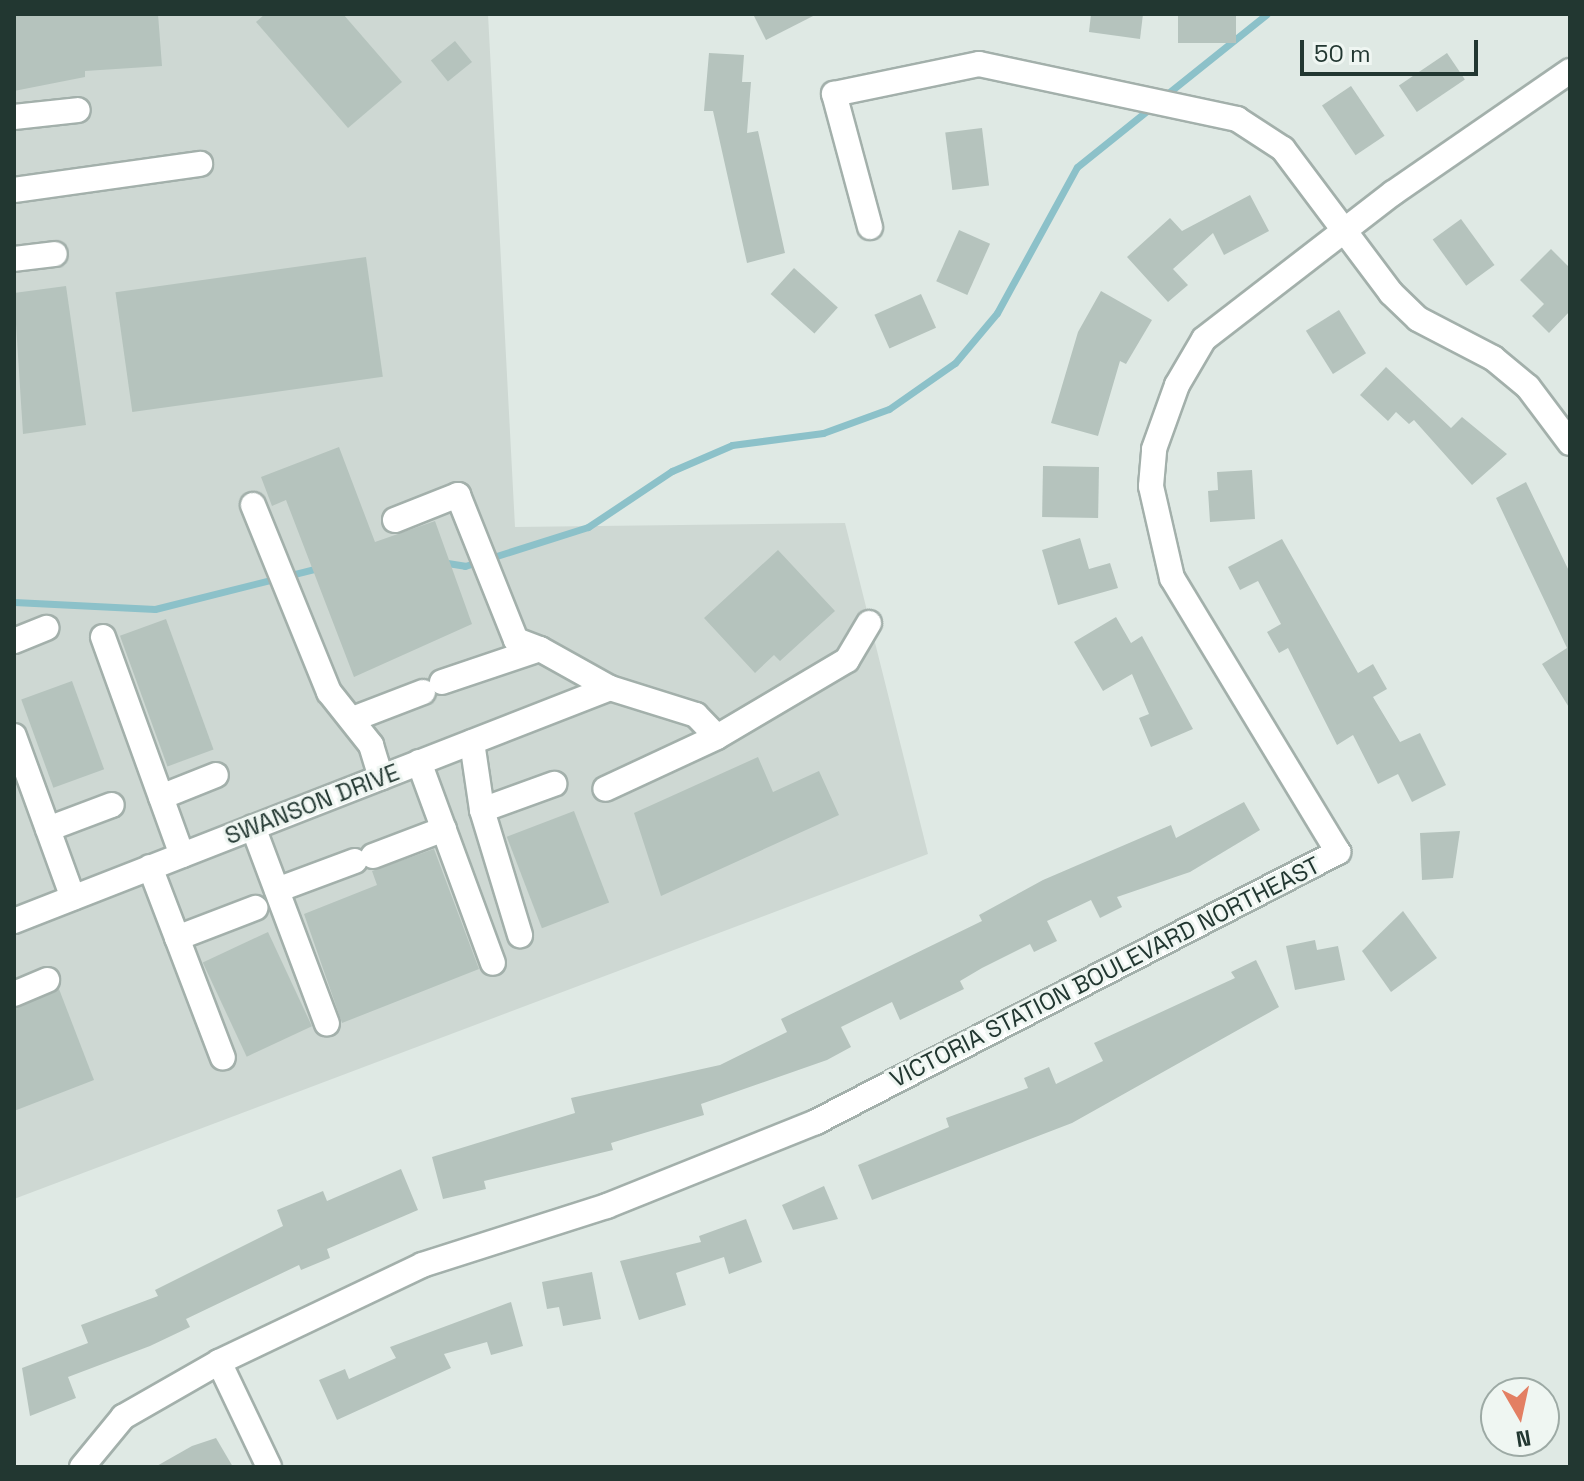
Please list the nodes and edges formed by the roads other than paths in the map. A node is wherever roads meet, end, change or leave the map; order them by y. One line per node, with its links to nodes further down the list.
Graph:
1 (1570, 71): 7 (street, VICTORIA STATION BOULEVARD NORTHEAST)
2 (78, 110): 3 (street)
3 (14, 117)
4 (200, 164): 5 (street)
5 (14, 190)
6 (870, 227): 7 (street)
7 (1346, 229): 10 (street); 47 (street, VICTORIA STATION BOULEVARD NORTHEAST)
8 (55, 254): 9 (street)
9 (14, 259)
10 (1570, 443)
11 (253, 505): 19 (street)
12 (395, 520): 17 (street)
13 (869, 623): 21 (street)
14 (46, 628): 16 (street)
15 (103, 637): 28 (street)
16 (14, 641)
17 (540, 649): 18 (street); 19 (street)
18 (610, 688): 21 (street); 22 (street, SWANSON DRIVE)
19 (353, 719): 25 (street)
20 (14, 736): 32 (street)
21 (717, 737): 27 (street)
22 (472, 742): 23 (street, SWANSON DRIVE); 30 (street)
23 (419, 762): 25 (street, SWANSON DRIVE); 33 (street)
24 (216, 775): 28 (street)
25 (381, 778): 31 (street, SWANSON DRIVE)
26 (554, 784): 30 (street)
27 (605, 789)
28 (161, 797): 34 (street)
29 (112, 805): 32 (street)
30 (482, 810): 40 (street)
31 (253, 827): 34 (street, SWANSON DRIVE); 36 (street)
32 (48, 829): 37 (street)
33 (444, 829): 36 (street); 42 (street)
34 (182, 855): 35 (street, SWANSON DRIVE)
35 (150, 867): 37 (street, SWANSON DRIVE); 41 (street)
36 (277, 890): 45 (street)
37 (73, 898): 39 (street, SWANSON DRIVE)
38 (255, 908): 41 (street)
39 (14, 921)
40 (520, 935)
41 (177, 938): 46 (street)
42 (493, 963)
43 (47, 980): 44 (street)
44 (14, 994)
45 (327, 1024)
46 (223, 1058)
47 (219, 1362): 48 (street, VICTORIA STATION BOULEVARD NORTHEAST); 49 (street)
48 (82, 1467)
49 (269, 1467)

